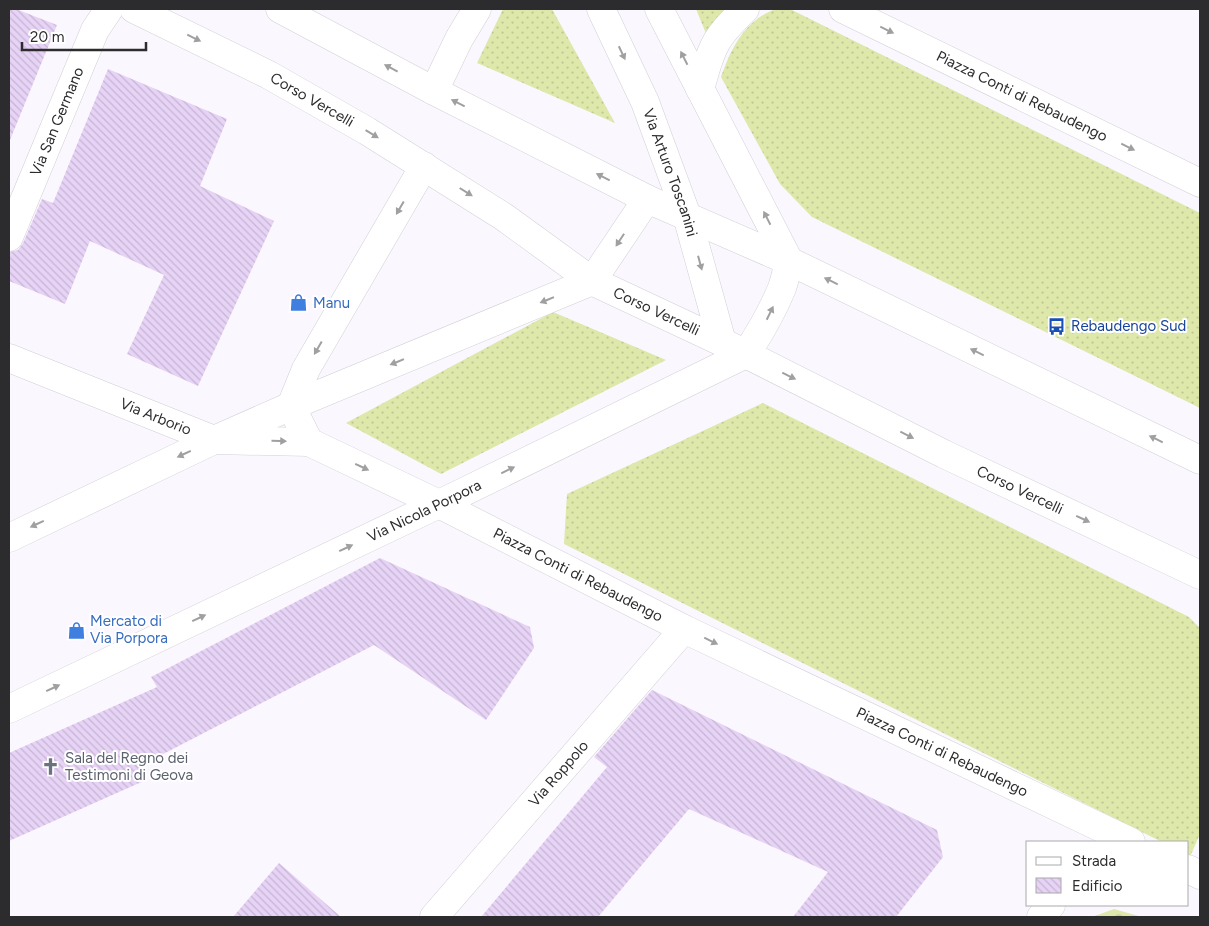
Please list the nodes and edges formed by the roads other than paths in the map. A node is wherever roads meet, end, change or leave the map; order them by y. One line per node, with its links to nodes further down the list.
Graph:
1 (109, 9): 15 (street, Via San Germano)
2 (134, 9): 11 (street, Corso Vercelli, one-way to 11)
3 (280, 9): 10 (street, one-way to 3)
4 (477, 9): 10 (street)
5 (601, 9): 14 (street, Via Arturo Toscanini, one-way to 14)
6 (659, 9): 9 (street, one-way to 6)
7 (745, 9): 9 (street)
8 (843, 9): 12 (street, Piazza Conti di Rebaudengo, one-way to 12)
9 (700, 89): 16 (street, one-way to 9)
10 (434, 91): 13 (street, one-way to 10)
11 (424, 166): 17 (street, Corso Vercelli, one-way to 17); 21 (street, one-way to 21)
12 (1200, 183)
13 (647, 199): 14 (street); 17 (street, one-way to 17)
14 (687, 216): 16 (street); 18 (street, Via Arturo Toscanini, one-way to 18)
15 (9, 238)
16 (789, 261): 19 (street, one-way to 16); 24 (street, one-way to 16)
17 (592, 281): 18 (street, Corso Vercelli); 21 (street, one-way to 21)
18 (722, 342): 19 (street, Corso Vercelli)
19 (746, 354): 25 (street, Via Nicola Porpora, one-way to 19); 27 (street, Corso Vercelli, one-way to 27)
20 (9, 358): 22 (street, Via Arborio)
21 (291, 406): 22 (street); 23 (street)
22 (214, 440): 23 (street, Via Arborio, one-way to 23); 26 (street, one-way to 26)
23 (309, 442): 25 (street, Piazza Conti di Rebaudengo, one-way to 25)
24 (1200, 460)
25 (439, 504): 28 (street, Piazza Conti di Rebaudengo); 29 (street, Via Nicola Porpora, one-way to 25)
26 (9, 538)
27 (1200, 575)
28 (684, 629): 30 (street, Piazza Conti di Rebaudengo, one-way to 30); 32 (street, Via Roppolo)
29 (9, 709)
30 (1115, 839)
31 (1050, 906): 33 (street)
32 (434, 917)
33 (1041, 917)

